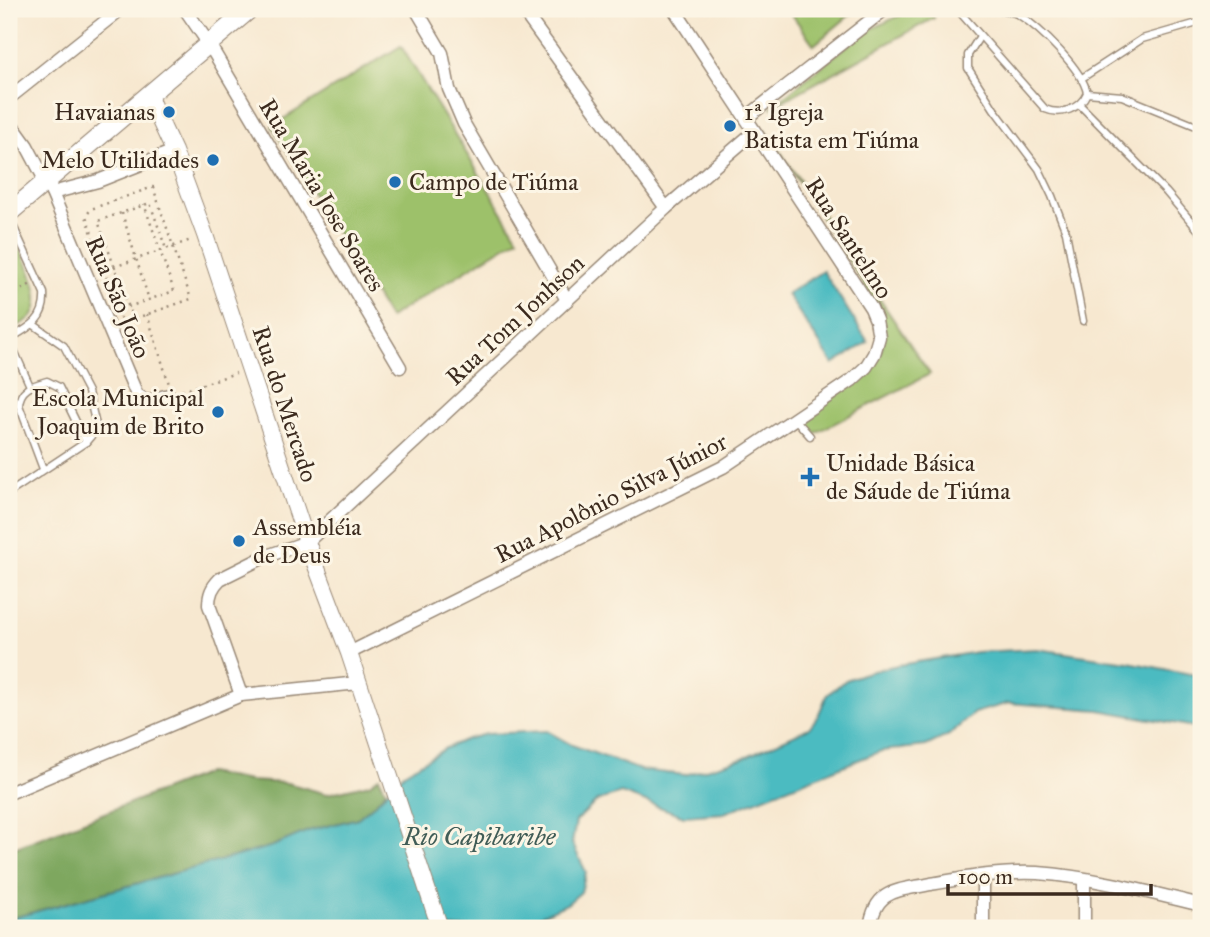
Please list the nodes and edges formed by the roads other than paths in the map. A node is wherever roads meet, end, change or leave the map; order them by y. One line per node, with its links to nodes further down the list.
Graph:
1 (121, 9): 16 (street)
2 (185, 9): 12 (street, Rua Maria Jose Soares)
3 (250, 9): 12 (main road)
4 (416, 9): 27 (street)
5 (522, 9): 24 (street)
6 (674, 9): 18 (street, Rua Santelmo)
7 (885, 9): 18 (street)
8 (957, 9): 11 (lane)
9 (993, 9): 13 (lane)
10 (1201, 22): 13 (lane)
11 (980, 36): 17 (lane); 28 (lane)
12 (209, 44): 15 (main road); 32 (street, Rua Maria Jose Soares)
13 (1082, 78): 14 (lane)
14 (1087, 93): 17 (lane); 20 (lane)
15 (148, 95): 22 (main road, Rua do Mercado); 23 (main road)
16 (9, 98)
17 (1080, 105): 26 (lane)
18 (746, 118): 21 (street, Rua Santelmo)
19 (9, 121): 23 (street, Rua São João)
20 (1201, 128)
21 (754, 132): 24 (street, Rua Tom Jonhson); 31 (street, Rua Santelmo)
22 (174, 151): 23 (street); 40 (main road, Rua do Mercado)
23 (49, 188): 25 (main road); 34 (street, Rua São João)
24 (666, 208): 27 (street, Rua Tom Jonhson)
25 (9, 215): 29 (lane)
26 (1201, 233)
27 (567, 300): 40 (street, Rua Tom Jonhson)
28 (1083, 321)
29 (34, 325): 30 (lane); 37 (lane)
30 (9, 339): 33 (lane)
31 (874, 354): 35 (street, Rua Apolônio Silva Júnior)
32 (400, 367)
33 (30, 386): 37 (lane); 38 (lane)
34 (169, 395)
35 (796, 420): 36 (lane); 41 (street, Rua Apolônio Silva Júnior)
36 (810, 436)
37 (86, 442): 38 (lane)
38 (43, 469): 39 (lane)
39 (9, 492)
40 (307, 542): 41 (main road, Rua do Mercado); 43 (street)
41 (349, 653): 42 (main road, Rua do Mercado)
42 (359, 684): 43 (street); 48 (main road, Rua do Mercado)
43 (241, 695): 44 (street)
44 (9, 793)
45 (983, 877): 46 (street); 49 (street); 50 (street)
46 (1084, 880): 47 (street); 51 (street)
47 (1201, 905)
48 (439, 928)
49 (870, 928)
50 (982, 928)
51 (1084, 928)

